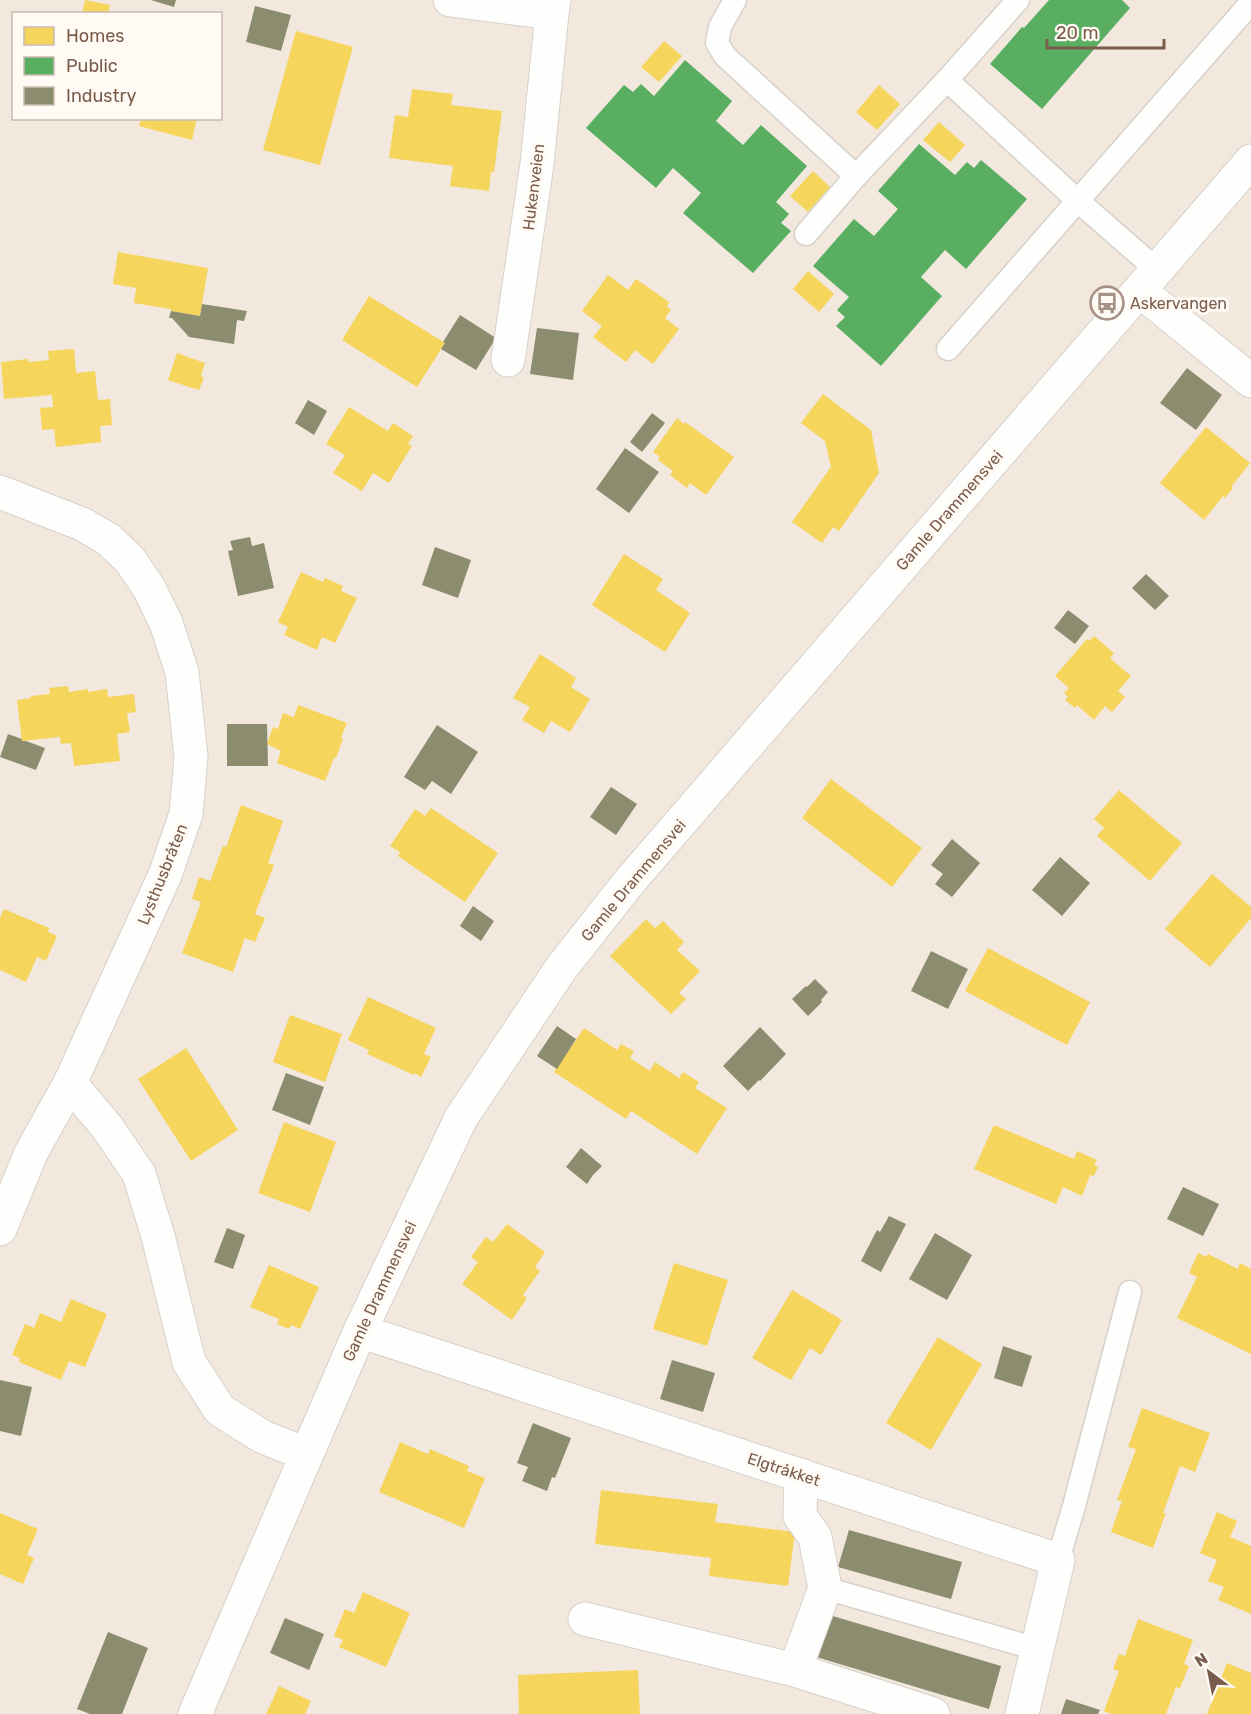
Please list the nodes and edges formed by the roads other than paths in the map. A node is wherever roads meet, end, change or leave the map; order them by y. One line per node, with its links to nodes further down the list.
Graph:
1 (450, 0): 5 (street, Hukenveien)
2 (735, 0): 8 (lane)
3 (1018, 0): 6 (lane)
4 (1249, 5): 9 (lane)
5 (553, 6): 13 (street, Hukenveien)
6 (947, 80): 8 (lane); 9 (lane)
7 (1251, 161): 11 (street, Gamle Drammensvei)
8 (856, 176): 10 (lane)
9 (1078, 201): 11 (lane); 12 (lane)
10 (806, 234)
11 (1149, 280): 14 (street); 19 (street, Gamle Drammensvei)
12 (948, 349)
13 (508, 360)
14 (1251, 381)
15 (0, 492): 16 (street, Lysthusbråten)
16 (70, 1083): 17 (street, Lysthusbråten); 20 (street)
17 (0, 1230)
18 (1130, 1292): 22 (lane)
19 (360, 1331): 20 (street, Gamle Drammensvei); 21 (street, Elgtråkket)
20 (306, 1454): 27 (street, Gamle Drammensvei)
21 (801, 1475): 22 (street, Elgtråkket); 23 (street)
22 (1058, 1560): 25 (street)
23 (825, 1588): 25 (lane); 26 (street)
24 (585, 1619): 26 (street)
25 (1037, 1649): 29 (street)
26 (795, 1670): 28 (street)
27 (195, 1714)
28 (933, 1714)
29 (1022, 1714)

